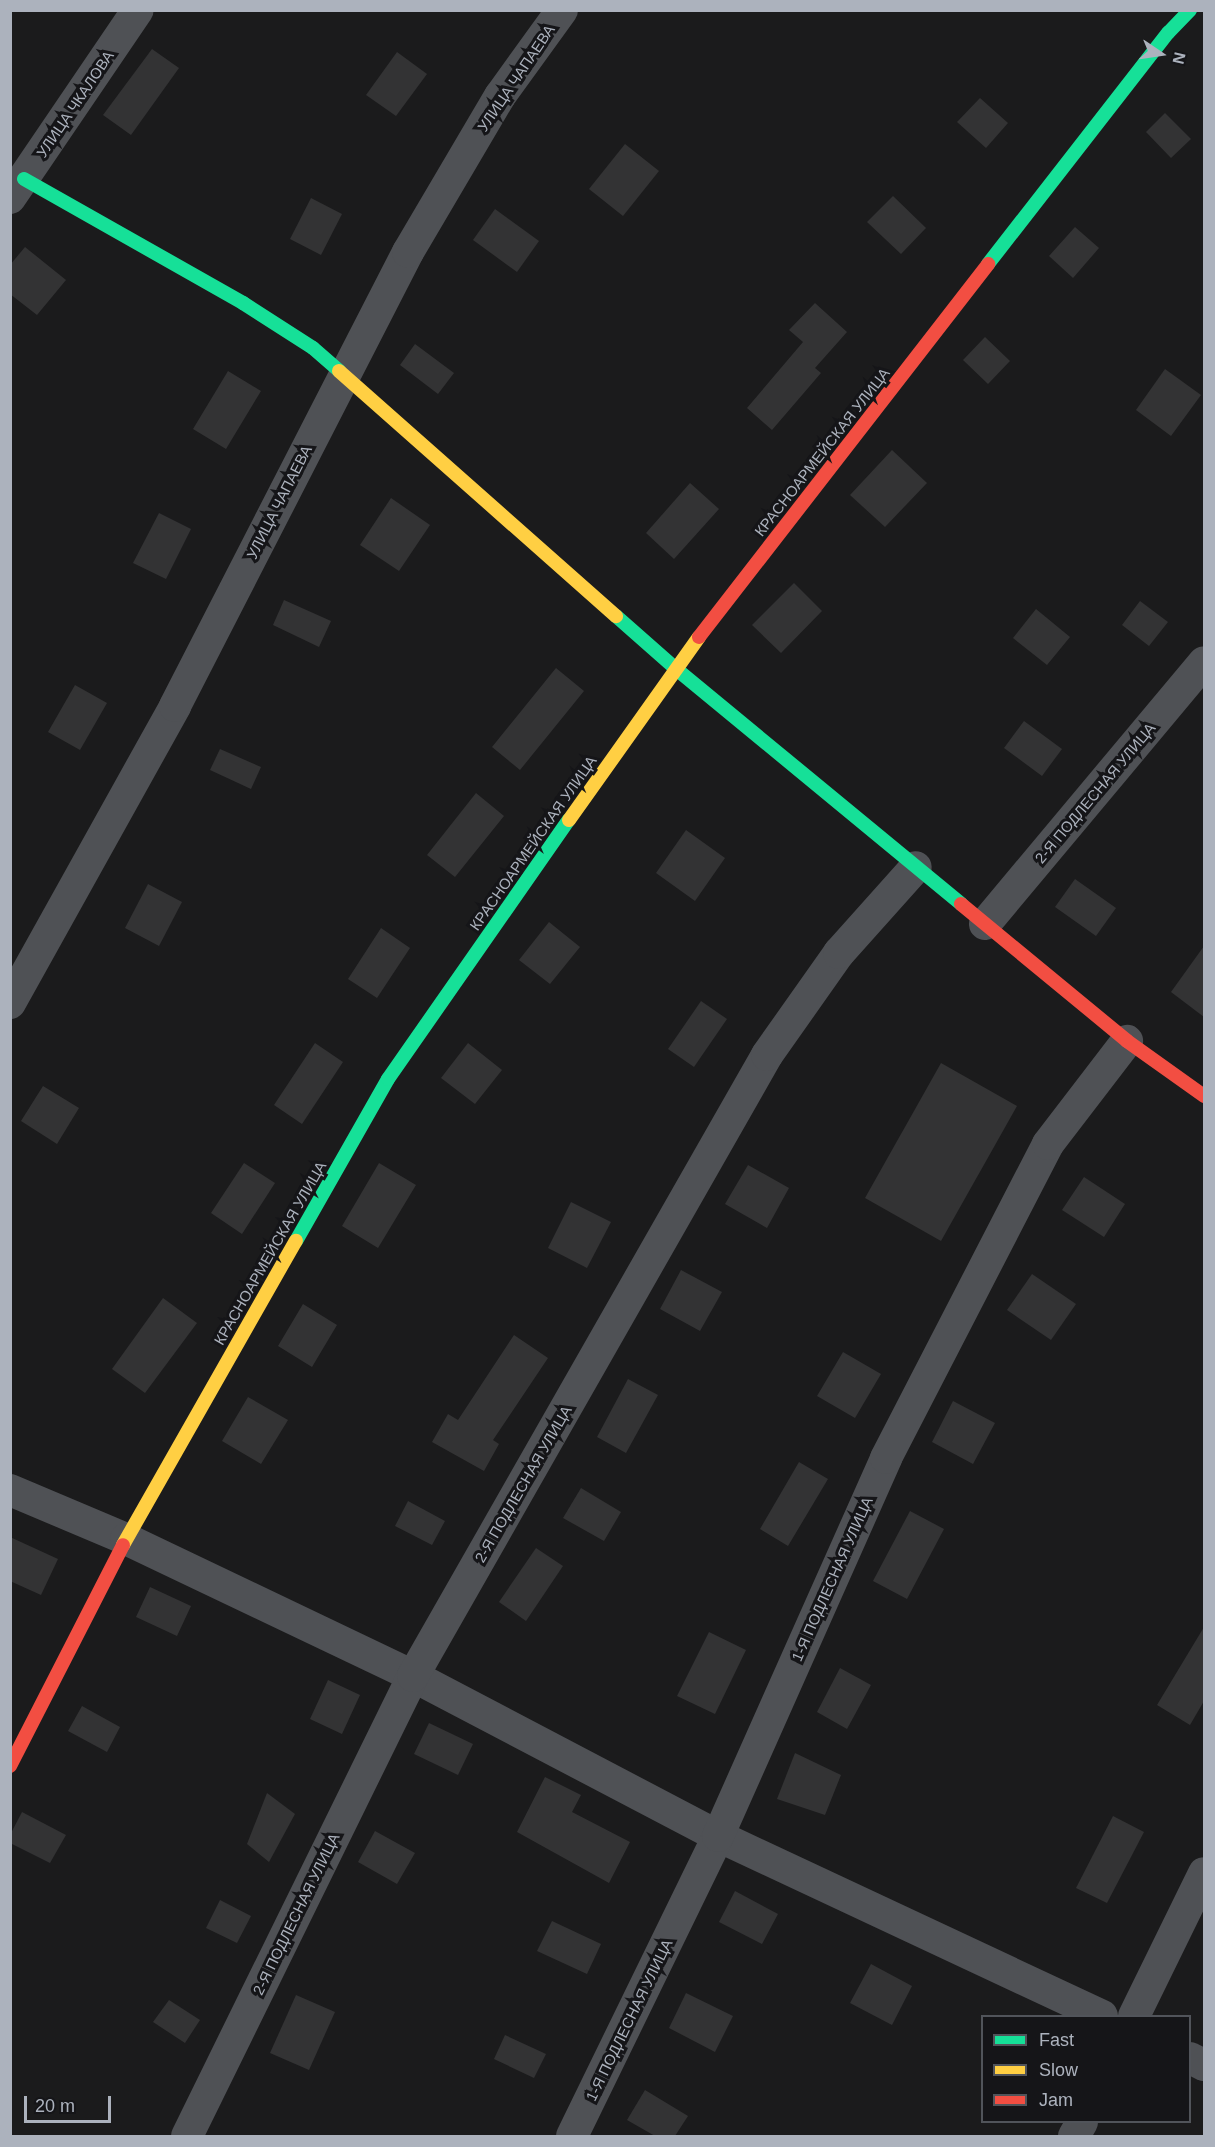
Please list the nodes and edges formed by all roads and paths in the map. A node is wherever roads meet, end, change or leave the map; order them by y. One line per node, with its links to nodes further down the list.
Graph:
1 (138, 10): 4 (street, УЛИЦА ЧКАЛОВА)
2 (562, 10): 5 (street, УЛИЦА ЧАПАЕВА)
3 (1190, 10): 7 (street, КРАСНОАРМЕЙСКАЯ УЛИЦА)
4 (17, 189): 5 (street)
5 (344, 375): 7 (street); 10 (street, УЛИЦА ЧАПАЕВА)
6 (1204, 662): 9 (street, 2-Я ПОДЛЕСНАЯ УЛИЦА)
7 (675, 668): 8 (street); 14 (street, КРАСНОАРМЕЙСКАЯ УЛИЦА)
8 (916, 867): 9 (street); 15 (street, 2-Я ПОДЛЕСНАЯ УЛИЦА)
9 (985, 924): 11 (street)
10 (10, 1003)
11 (1127, 1041): 12 (street); 17 (street, 1-Я ПОДЛЕСНАЯ УЛИЦА)
12 (1204, 1096)
13 (10, 1490): 14 (street)
14 (126, 1539): 15 (street); 16 (street, КРАСНОАРМЕЙСКАЯ УЛИЦА)
15 (413, 1676): 17 (street); 21 (street, 2-Я ПОДЛЕСНАЯ УЛИЦА)
16 (10, 1766)
17 (718, 1836): 19 (street); 22 (street, 1-Я ПОДЛЕСНАЯ УЛИЦА)
18 (1204, 1874): 20 (street)
19 (1100, 2015)
20 (1134, 2015)
21 (186, 2136)
22 (572, 2136)

